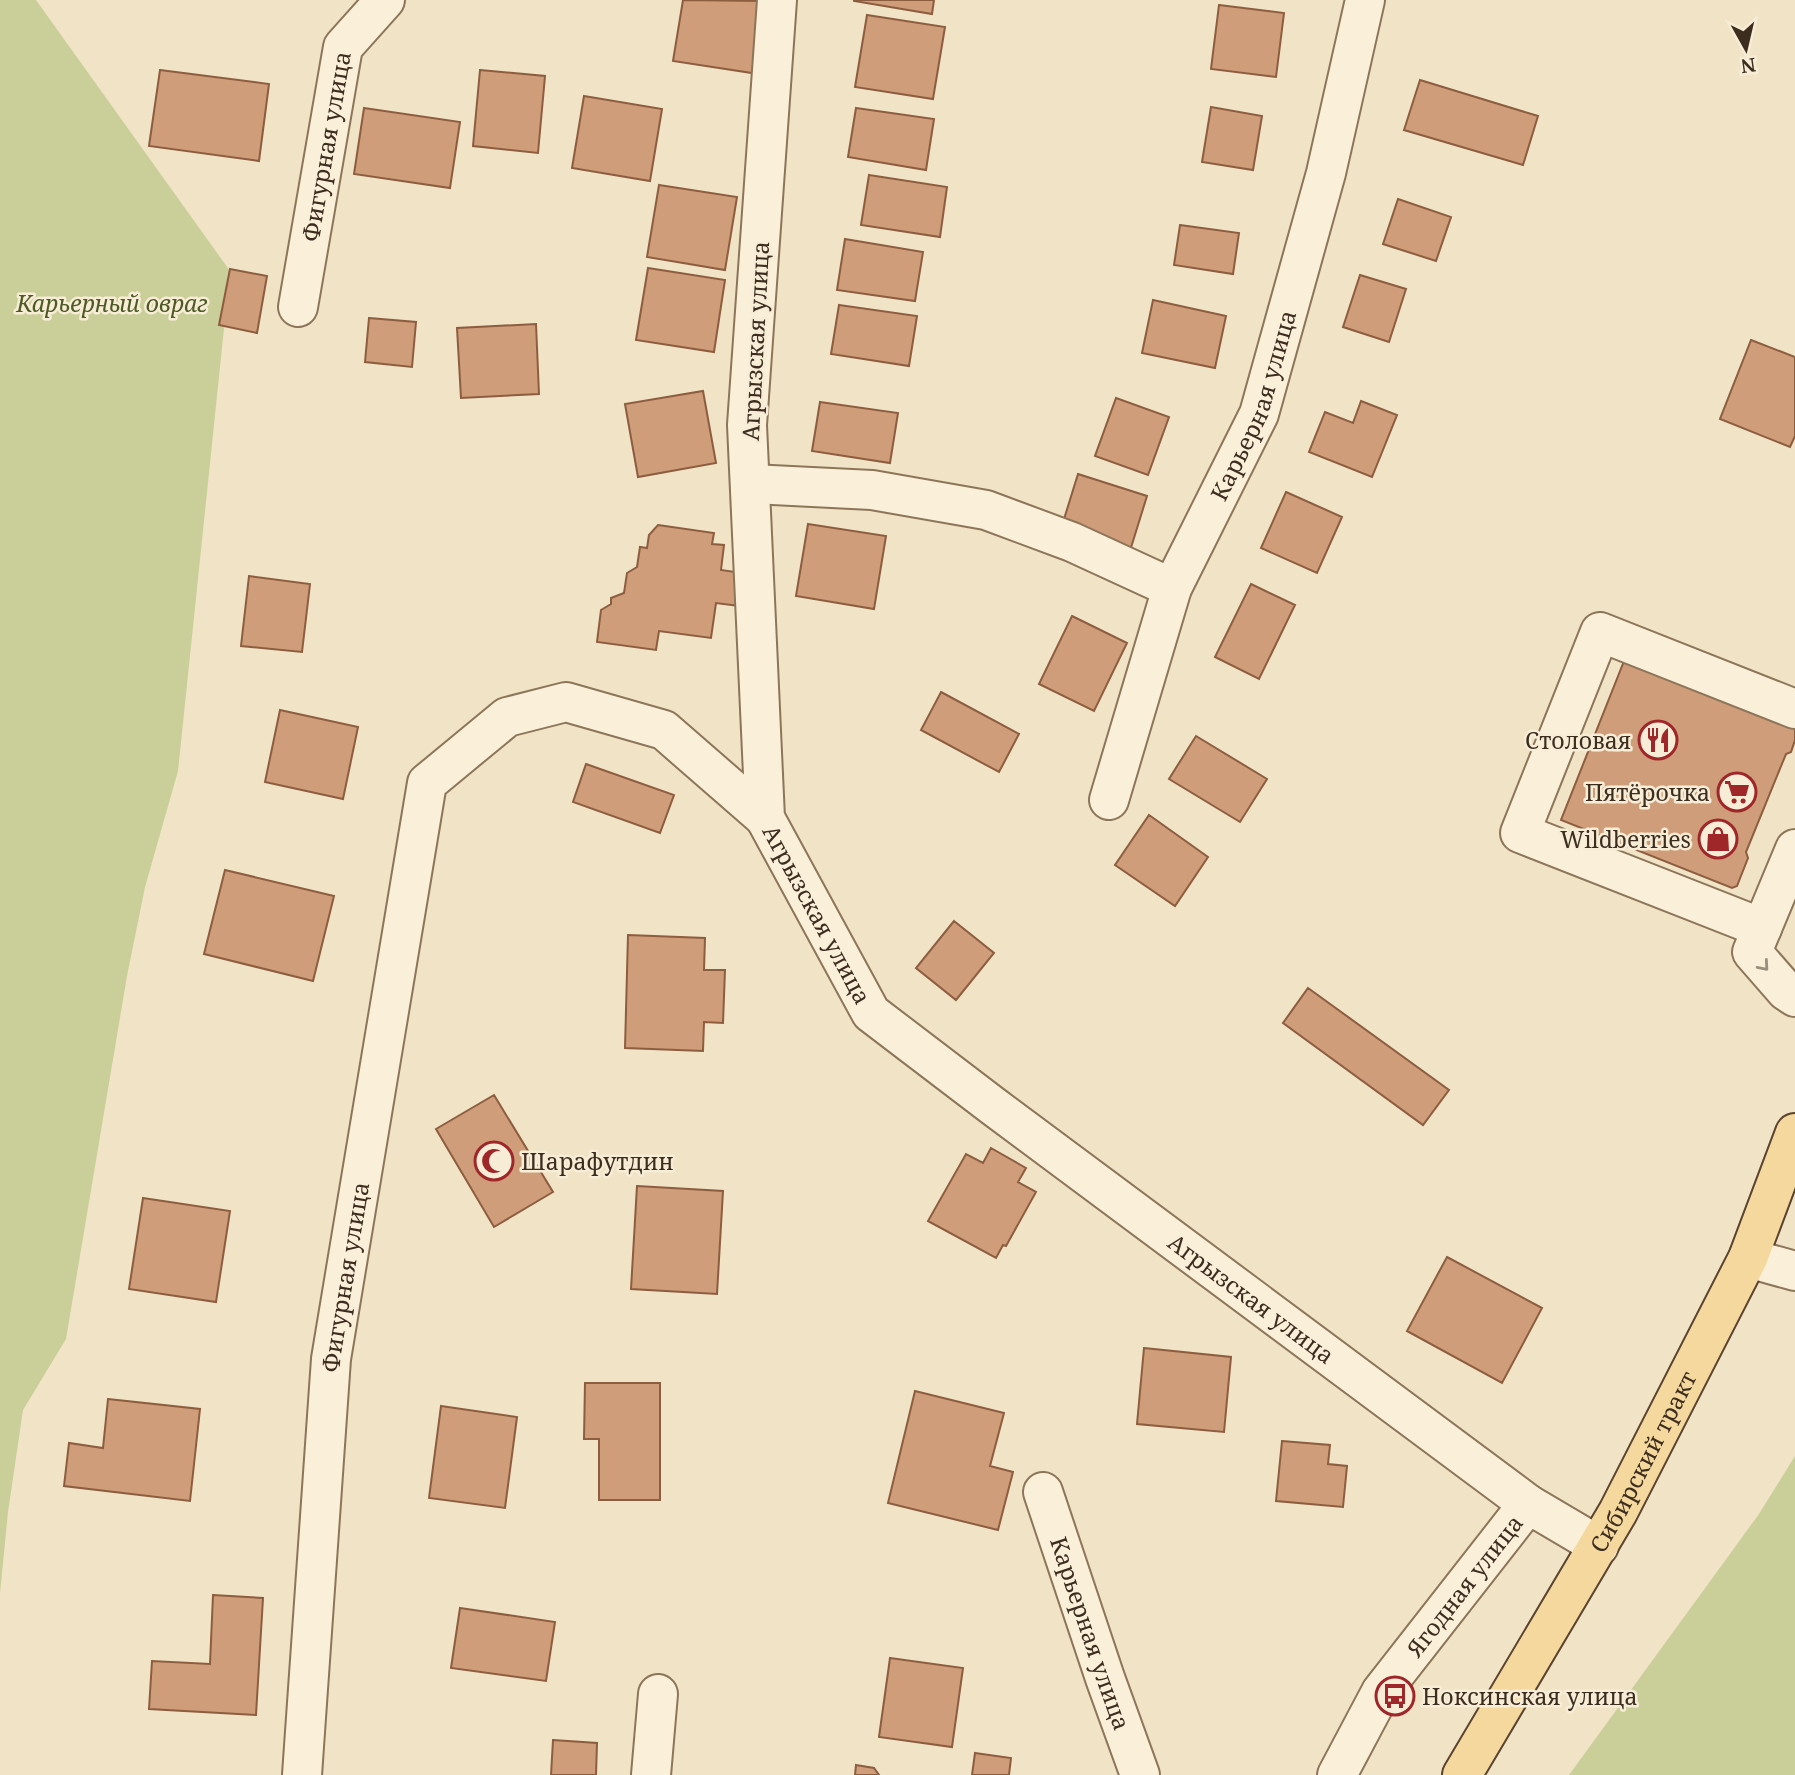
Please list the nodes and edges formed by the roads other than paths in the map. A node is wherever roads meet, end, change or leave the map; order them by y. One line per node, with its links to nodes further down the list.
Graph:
1 (385, 0): 4 (street, Фигурная улица)
2 (777, 0): 5 (street, Агрызская улица)
3 (1365, 0): 6 (street, Карьерная улица)
4 (298, 307)
5 (750, 484): 6 (street); 9 (street, Агрызская улица)
6 (1172, 588): 8 (street, Карьерная улица)
7 (1795, 709): 11 (street)
8 (1109, 800)
9 (765, 818): 17 (street, Агрызская улица); 20 (street, Фигурная улица)
10 (1795, 849): 11 (street)
11 (1762, 928): 12 (street, one-way to 12)
12 (1795, 997)
13 (1795, 1133): 14 (main road, Сибирский тракт)
14 (1748, 1258): 15 (street); 18 (main road, Сибирский тракт)
15 (1795, 1271)
16 (1042, 1492): 22 (street, Карьерная улица)
17 (1528, 1504): 18 (street, Агрызская улица); 23 (street, Ягодная улица)
18 (1599, 1546): 24 (main road, Сибирский тракт)
19 (658, 1694): 21 (street)
20 (302, 1775)
21 (651, 1775)
22 (1140, 1775)
23 (1337, 1775)
24 (1462, 1775)

